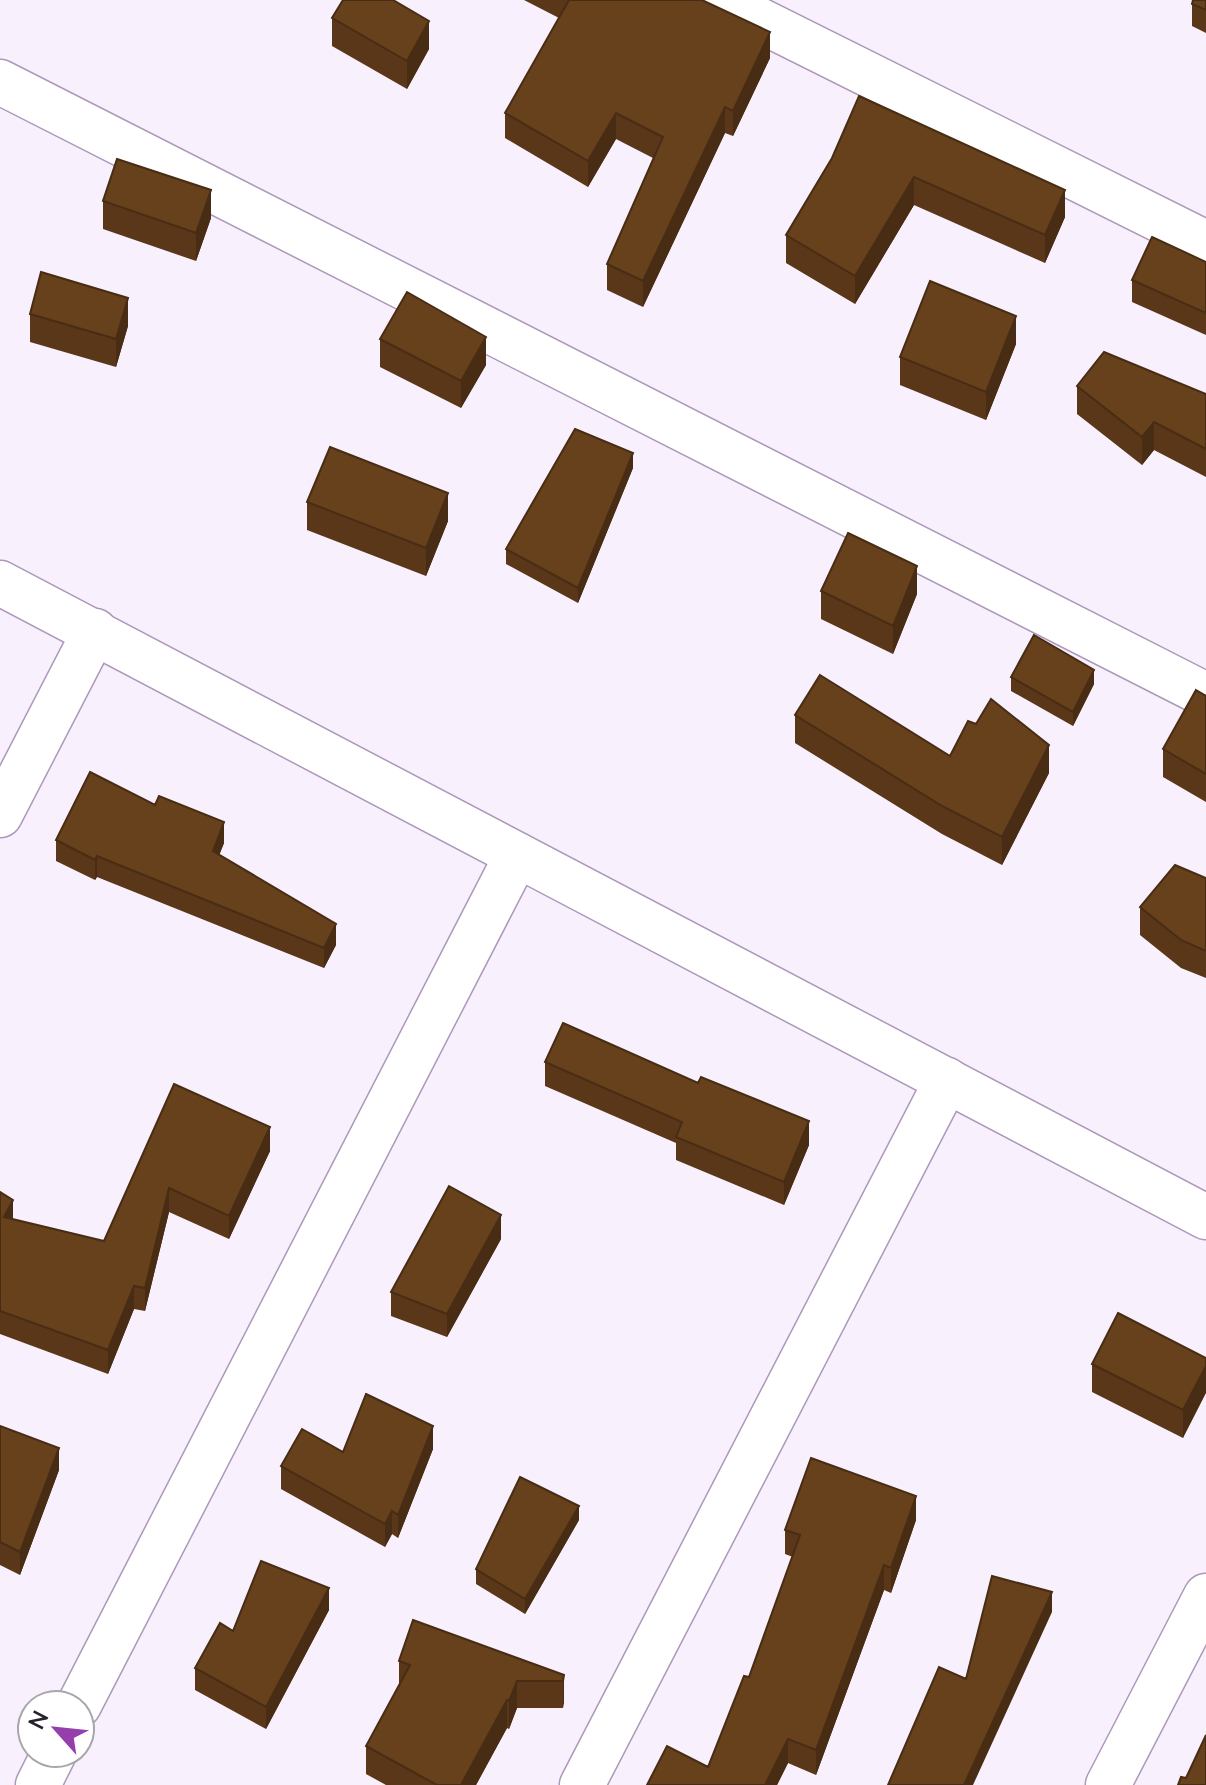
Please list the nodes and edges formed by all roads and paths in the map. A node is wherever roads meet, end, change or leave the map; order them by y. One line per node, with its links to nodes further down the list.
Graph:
1 (719, 0): 3 (street)
2 (0, 82): 6 (street)
3 (1206, 243)
4 (0, 583): 5 (street)
5 (95, 631): 7 (street); 8 (street)
6 (1206, 695)
7 (0, 815)
8 (517, 855): 9 (street); 12 (street)
9 (947, 1080): 10 (street); 13 (street)
10 (1206, 1217)
11 (1206, 1596): 14 (street)
12 (87, 1689)
13 (582, 1785)
14 (1108, 1785)

